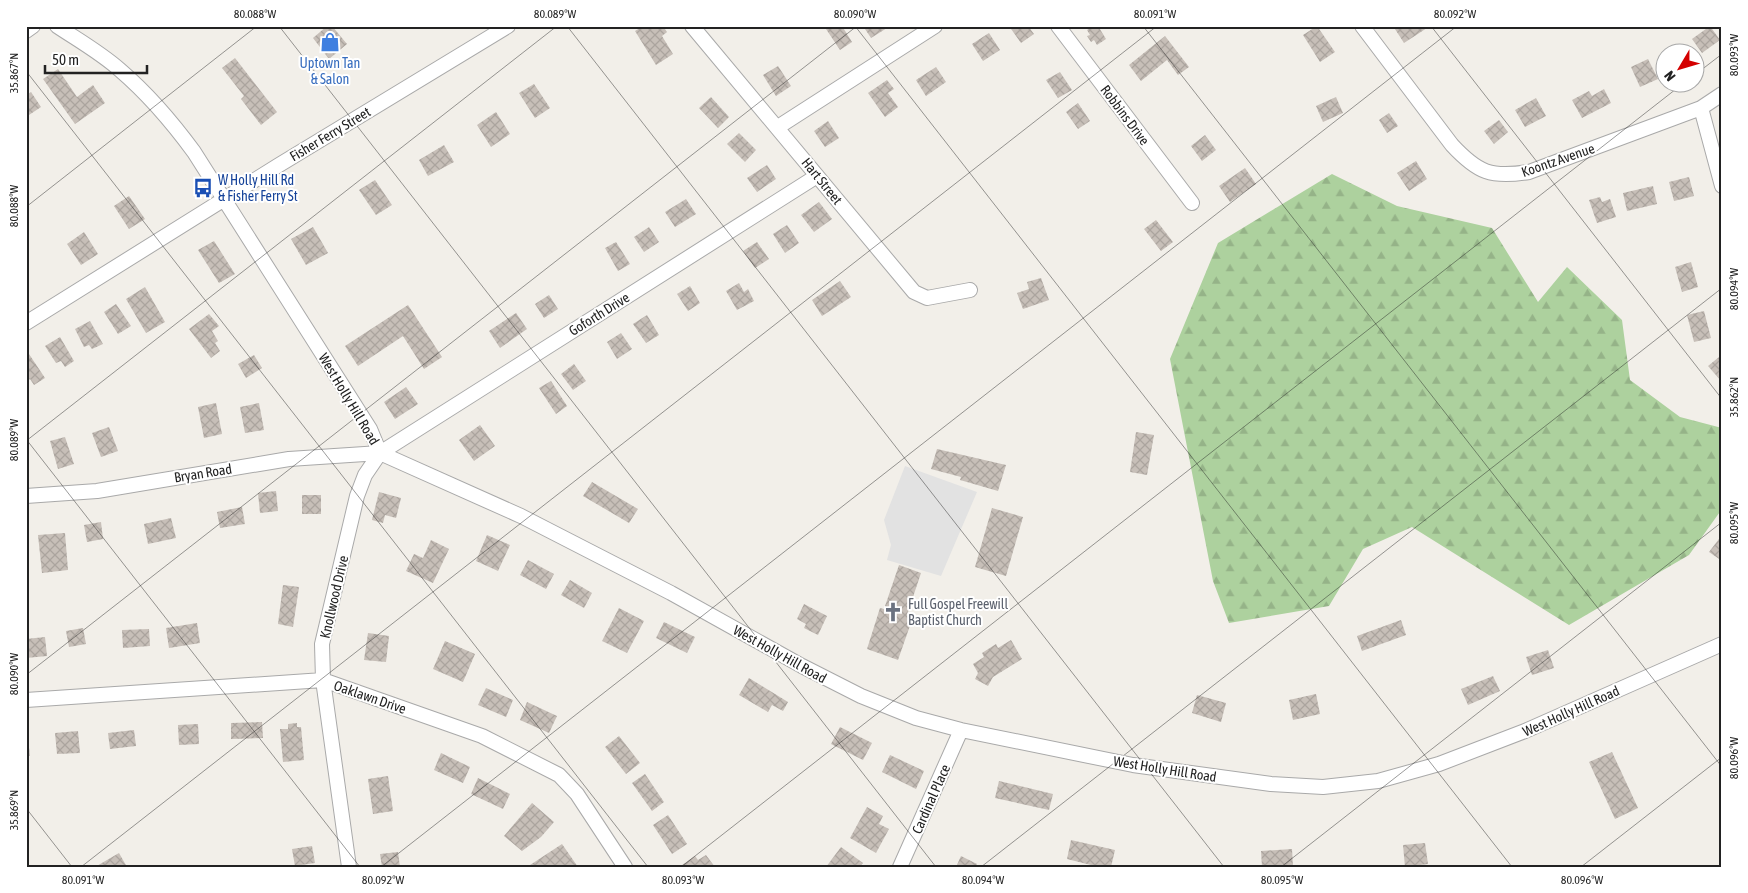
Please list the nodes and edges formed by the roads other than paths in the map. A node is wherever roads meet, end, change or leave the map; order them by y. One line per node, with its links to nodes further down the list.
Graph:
1 (33, 26): 8 (street)
2 (57, 26): 14 (street, West Holly Hill Road)
3 (508, 26): 14 (street, Fisher Ferry Street)
4 (692, 26): 11 (street, Hart Street)
5 (935, 26): 11 (street)
6 (1058, 26): 15 (street, Robbins Drive)
7 (1362, 26): 10 (street, Koontz Avenue)
8 (26, 31)
9 (1722, 94): 10 (street, Koontz Avenue)
10 (1701, 108): 13 (street)
11 (778, 126): 12 (street, Hart Street)
12 (817, 176): 16 (street, Hart Street); 18 (street, Goforth Drive)
13 (1722, 186)
14 (223, 200): 17 (street, Fisher Ferry Street); 18 (street, West Holly Hill Road)
15 (1192, 203)
16 (970, 290)
17 (26, 323)
18 (380, 453): 19 (street, Bryan Road); 21 (street, Knollwood Drive); 23 (street, West Holly Hill Road)
19 (26, 496)
20 (1721, 643): 23 (street, West Holly Hill Road)
21 (323, 680): 22 (street, Oaklawn Drive); 24 (street, Knollwood Drive); 25 (street, Oaklawn Drive)
22 (26, 700)
23 (961, 730): 26 (street, Cardinal Place)
24 (349, 867)
25 (624, 867)
26 (900, 867)

